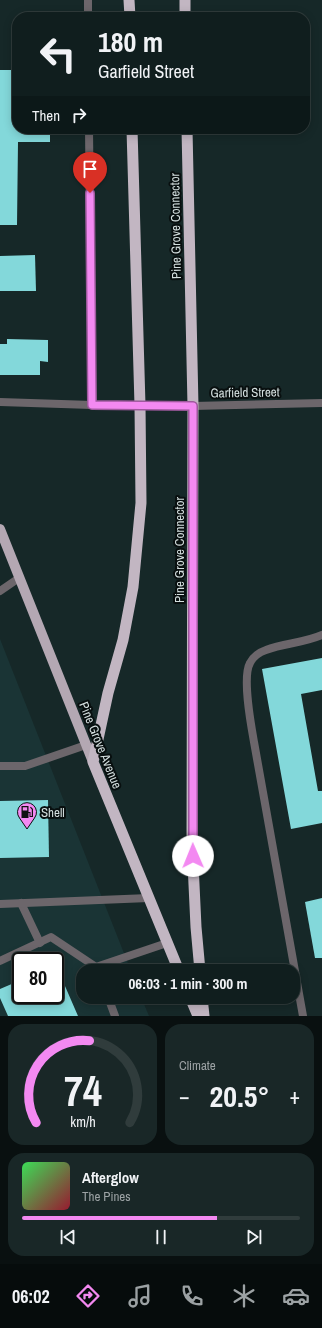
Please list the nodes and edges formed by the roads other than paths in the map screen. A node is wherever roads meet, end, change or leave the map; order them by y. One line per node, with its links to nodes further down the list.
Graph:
1 (88, 0): 4 (street)
2 (129, 0): 5 (highway)
3 (185, 0): 6 (highway)
4 (88, 12)
5 (130, 12)
6 (185, 12)
7 (89, 134): 12 (street)
8 (132, 134): 13 (highway)
9 (187, 134): 14 (highway, Pine Grove Connector)
10 (0, 402): 12 (street, Garfield Street)
11 (322, 403): 14 (street, Garfield Street)
12 (92, 405): 13 (street, Garfield Street)
13 (140, 405): 14 (street, Garfield Street); 20 (highway)
14 (193, 406): 31 (highway, Pine Grove Connector)
15 (0, 529): 16 (main road, Pine Grove Avenue)
16 (19, 578): 17 (street); 19 (main road, Pine Grove Avenue)
17 (0, 591)
18 (322, 635): 38 (street)
19 (86, 745): 20 (main road, Pine Grove Avenue); 21 (street)
20 (93, 762): 22 (highway, Pine Grove Avenue)
21 (0, 766)
22 (149, 898): 23 (street); 26 (highway, Pine Grove Avenue)
23 (21, 903): 24 (street); 25 (street)
24 (0, 904)
25 (40, 943): 27 (street); 28 (street)
26 (167, 943): 29 (street); 30 (highway, Pine Grove Avenue)
27 (0, 961)
28 (90, 964)
29 (110, 964)
30 (176, 964)
31 (199, 964)
32 (111, 1004): 35 (street)
33 (193, 1004): 36 (highway)
34 (203, 1004): 37 (highway)
35 (115, 1016)
36 (198, 1016)
37 (204, 1016)
38 (303, 1016)

